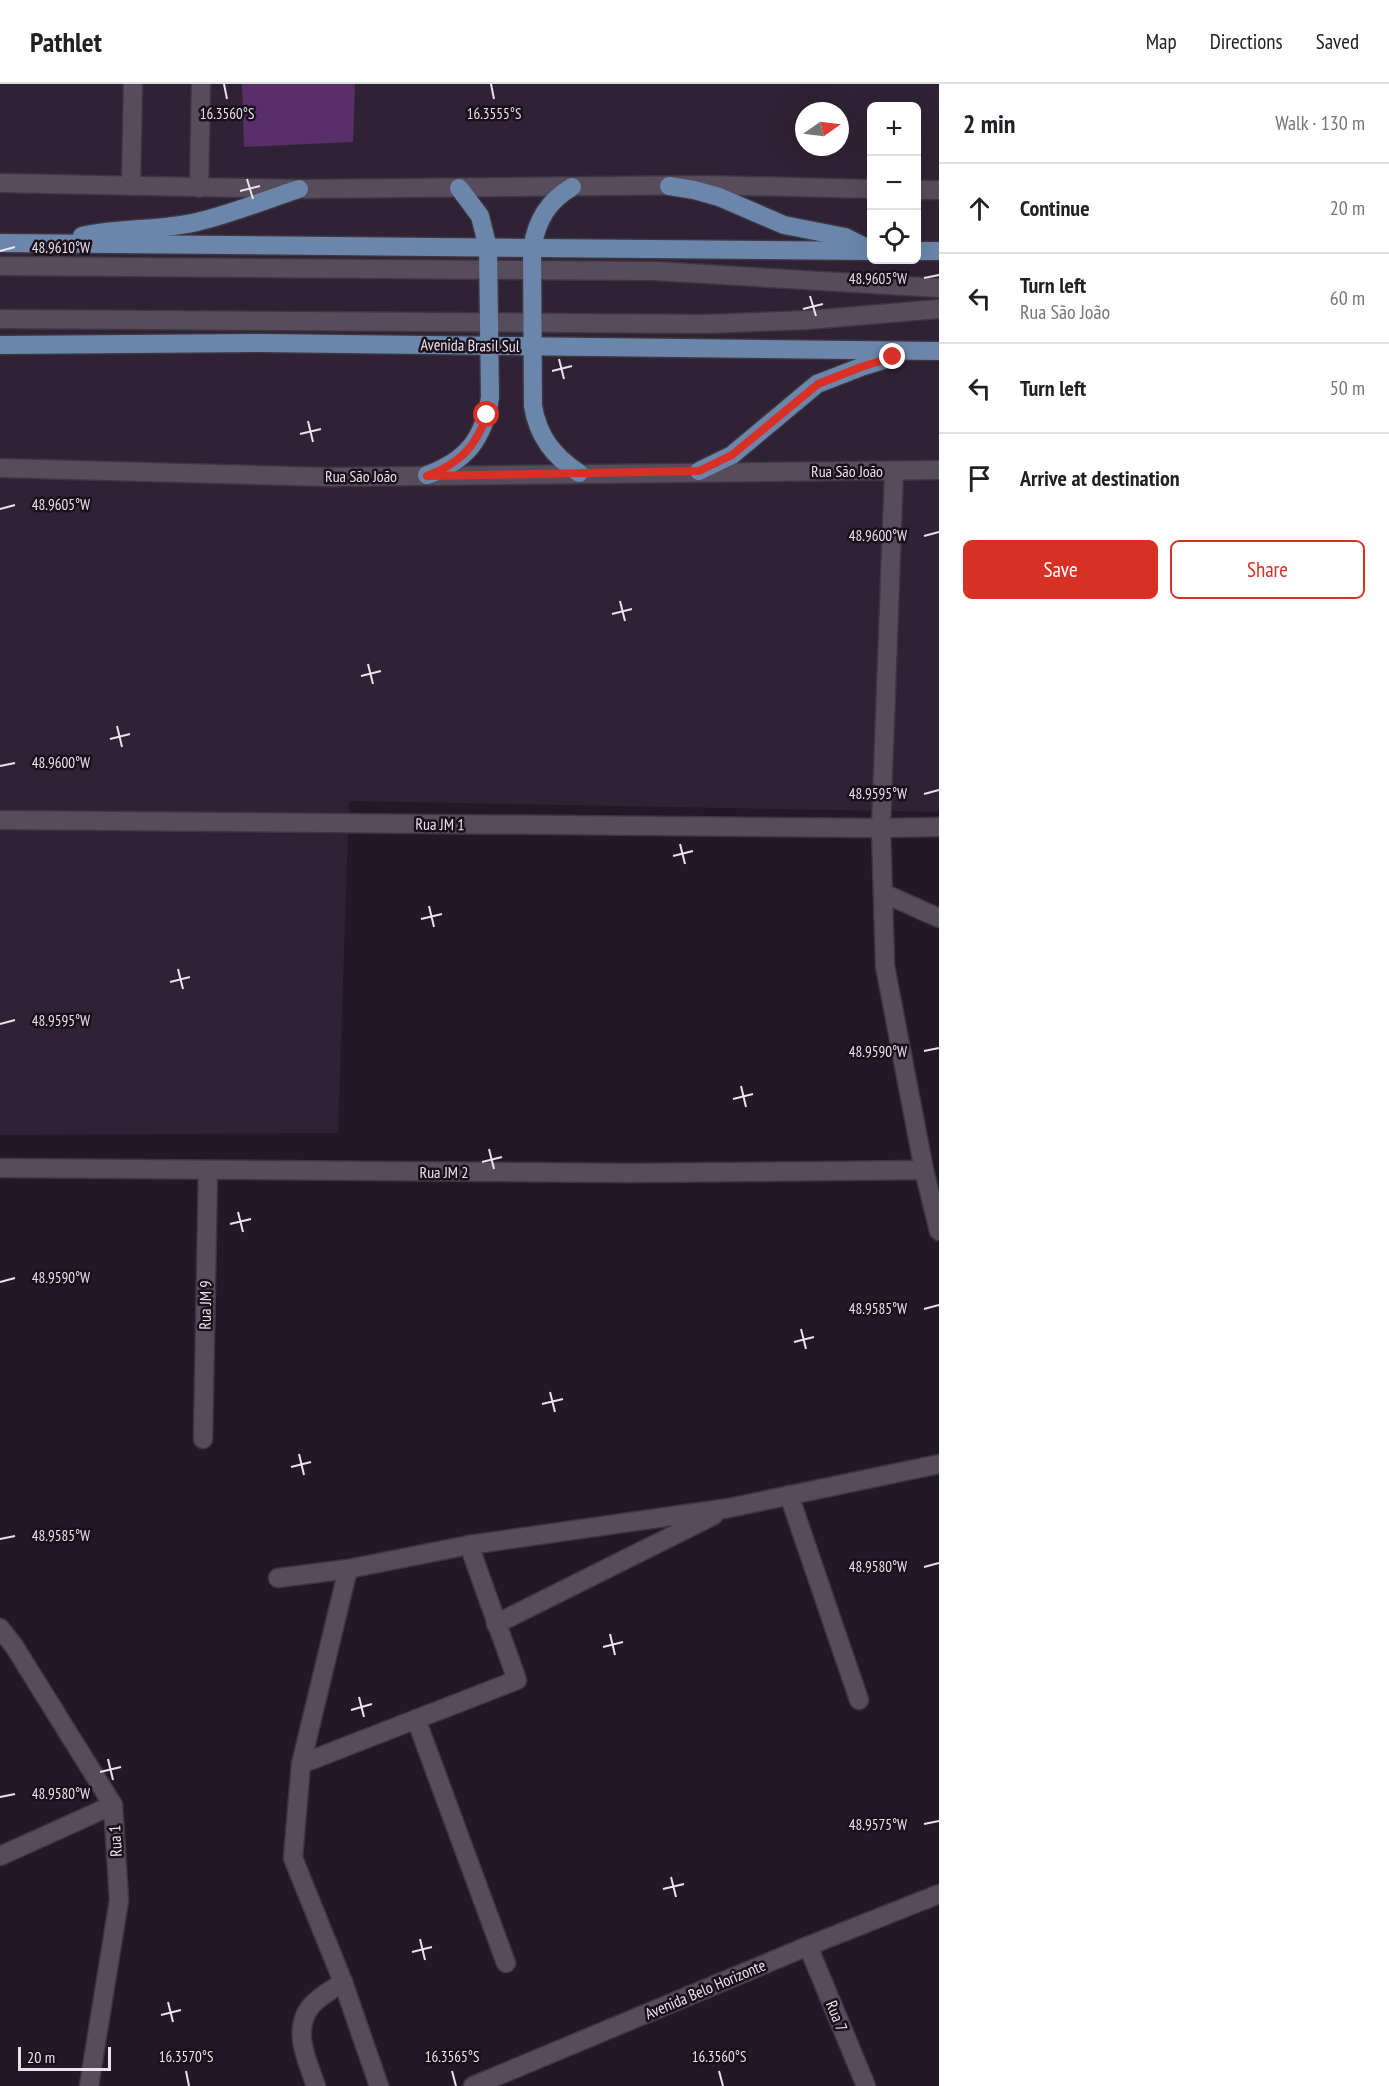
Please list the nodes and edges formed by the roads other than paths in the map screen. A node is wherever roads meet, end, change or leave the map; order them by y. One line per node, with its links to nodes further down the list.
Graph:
1 (133, 84): 4 (street)
2 (201, 84): 7 (street)
3 (0, 183): 4 (street)
4 (131, 186): 7 (street)
5 (669, 186): 6 (street); 10 (street); 17 (main road)
6 (572, 187): 8 (street); 16 (main road)
7 (199, 188): 9 (street)
8 (459, 188): 9 (street); 15 (main road)
9 (299, 189): 14 (main road)
10 (867, 189)
11 (921, 190): 12 (street)
12 (939, 190)
13 (0, 243): 14 (main road)
14 (61, 243): 15 (main road)
15 (488, 248): 16 (main road); 22 (main road)
16 (532, 248): 18 (main road); 23 (main road)
17 (867, 248)
18 (867, 250)
19 (921, 251): 20 (main road)
20 (939, 251)
21 (0, 266): 22 (street)
22 (489, 269): 23 (street); 27 (main road)
23 (532, 270): 24 (street); 28 (main road)
24 (939, 288)
25 (939, 309): 28 (street)
26 (0, 319): 27 (street)
27 (489, 322): 28 (street); 30 (main road)
28 (532, 322): 31 (main road)
29 (0, 345): 30 (main road, Avenida Brasil Sul)
30 (489, 346): 31 (main road, Avenida Brasil Sul); 38 (main road)
31 (532, 346): 32 (main road, Avenida Brasil Sul); 37 (main road)
32 (932, 351): 35 (main road)
33 (0, 468): 38 (street, Rua São João)
34 (939, 470): 36 (street, Rua São João)
35 (699, 471): 36 (street, Rua São João); 37 (street, Rua São João)
36 (894, 471): 41 (street)
37 (579, 473): 38 (street, Rua São João)
38 (427, 476)
39 (0, 820): 41 (street, Rua JM 1)
40 (939, 826): 41 (street, Rua JM 1)
41 (881, 828): 42 (street)
42 (883, 893): 43 (street); 46 (street)
43 (939, 918)
44 (0, 1168): 45 (street, Rua JM 2)
45 (208, 1170): 46 (street, Rua JM 2); 48 (street, Rua JM 9)
46 (924, 1170): 47 (street)
47 (939, 1231)
48 (203, 1439)
49 (939, 1464): 50 (street)
50 (789, 1495): 51 (street); 57 (street)
51 (729, 1508): 52 (street); 55 (street)
52 (469, 1545): 53 (street); 55 (street)
53 (348, 1569): 54 (street); 59 (street)
54 (278, 1578)
55 (496, 1624): 58 (street)
56 (0, 1628): 60 (street, Rua 1)
57 (859, 1700)
58 (416, 1719): 59 (street); 64 (street)
59 (301, 1764): 65 (street)
60 (113, 1805): 61 (street); 67 (street, Rua 1)
61 (0, 1856)
62 (939, 1894): 63 (street, Avenida Belo Horizonte)
63 (808, 1946): 66 (street, Avenida Belo Horizonte); 70 (street, Rua 7)
64 (506, 1963)
65 (343, 1982): 68 (street); 69 (street)
66 (480, 2085)
67 (89, 2086)
68 (316, 2086)
69 (379, 2086)
70 (866, 2086)

